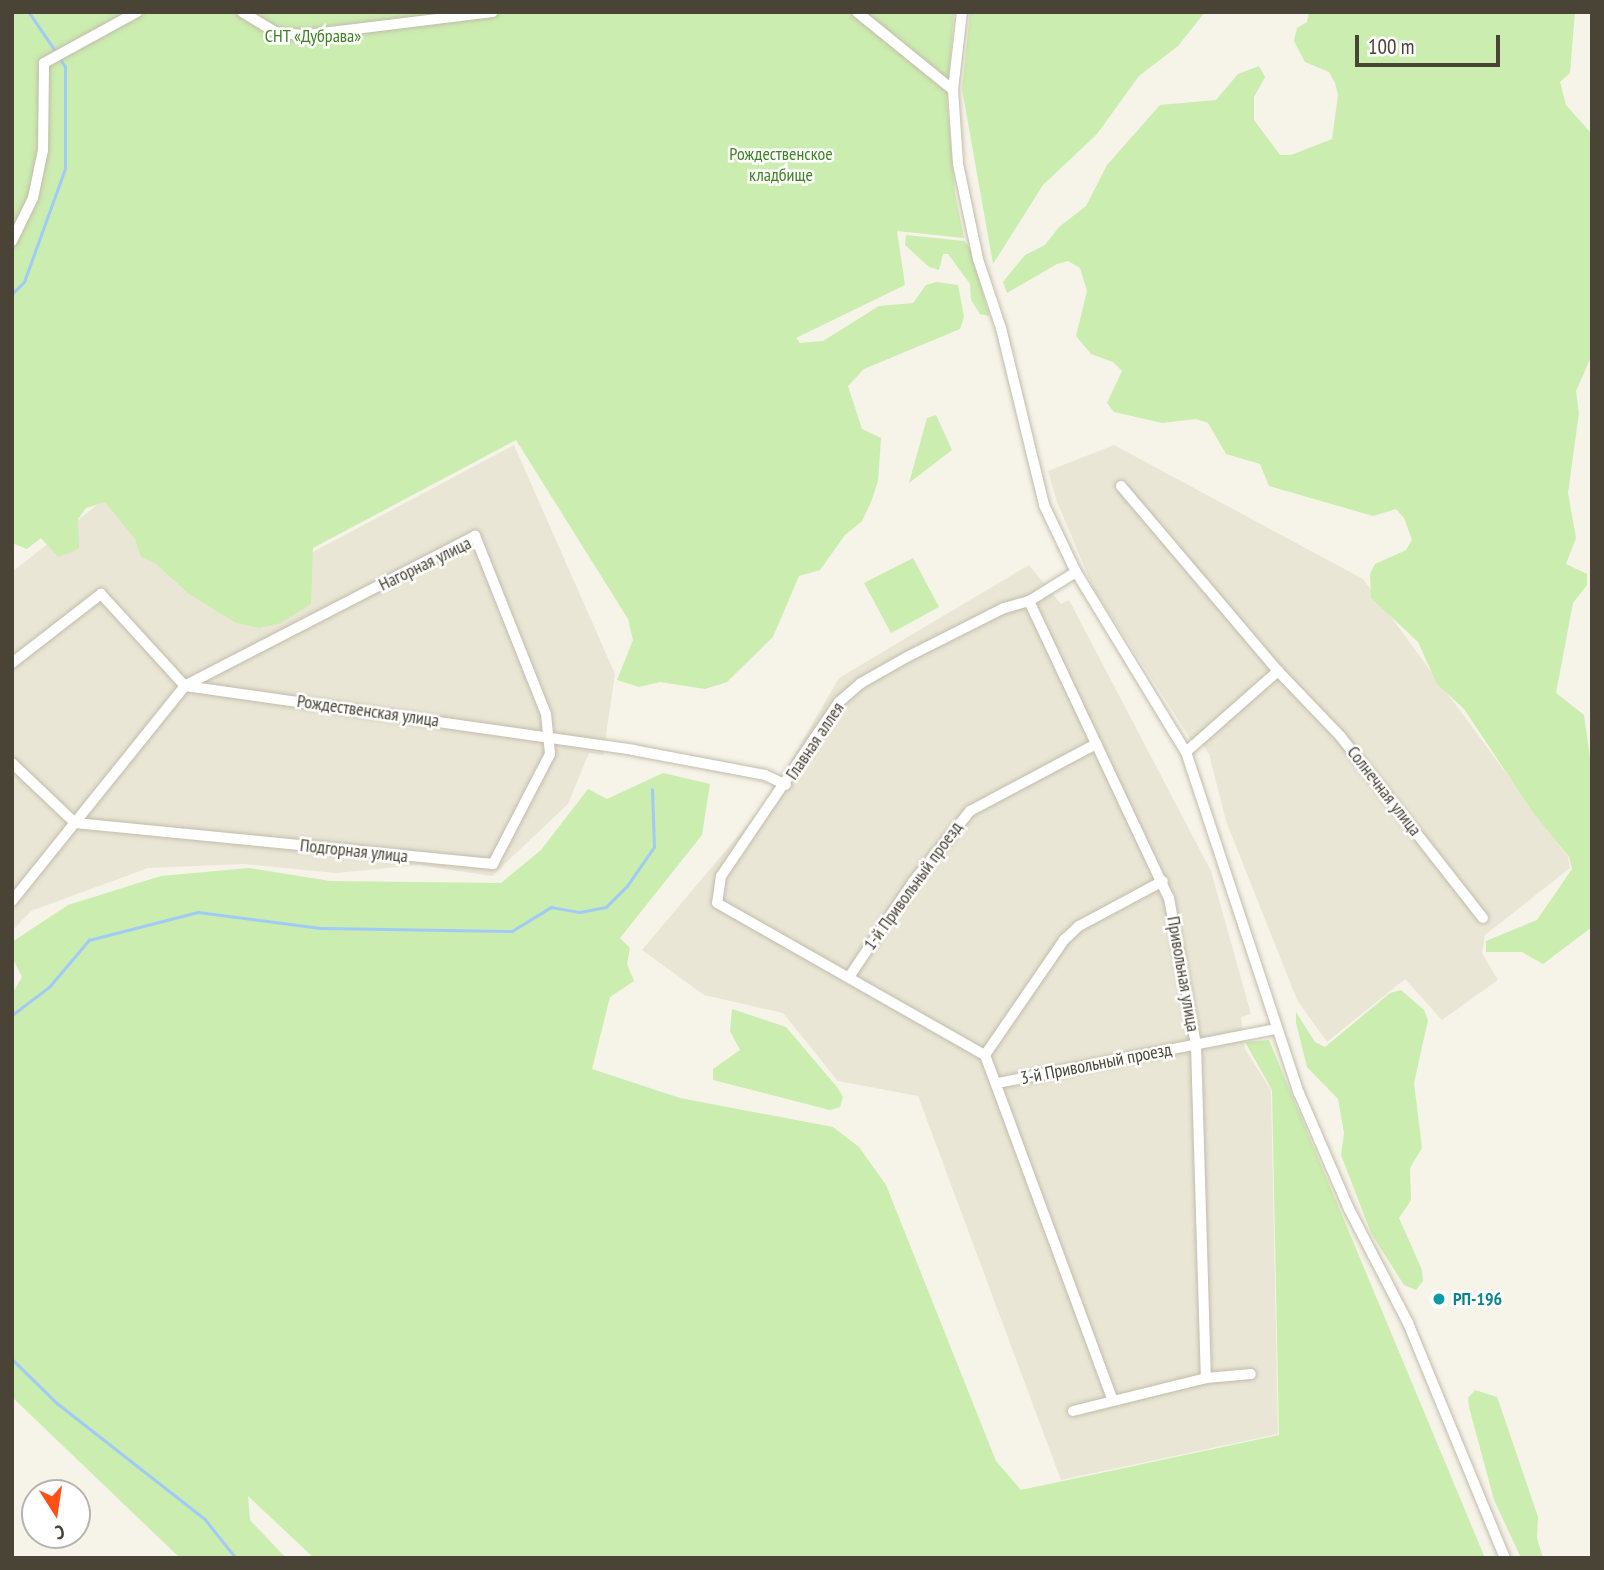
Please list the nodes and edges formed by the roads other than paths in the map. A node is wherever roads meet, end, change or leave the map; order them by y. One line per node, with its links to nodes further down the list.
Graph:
1 (137, 12): 7 (street)
2 (242, 12): 3 (street)
3 (493, 12)
4 (857, 12): 6 (street)
5 (961, 12): 6 (street)
6 (953, 90): 9 (street)
7 (12, 241)
8 (1121, 486): 12 (street, Солнечная улица)
9 (1076, 572): 10 (street, Главная аллея); 16 (street)
10 (1029, 601): 15 (street, Привольная улица); 18 (street, Главная аллея)
11 (12, 663): 13 (street)
12 (1278, 671): 16 (street); 24 (street, Солнечная улица)
13 (185, 685): 14 (street, Рождественская улица); 14 (street, Нагорная улица); 19 (street)
14 (551, 737): 18 (street, Рождественская улица); 19 (street, Подгорная улица)
15 (1096, 744): 21 (street, Привольная улица); 25 (street, 1-й Привольный проезд)
16 (1186, 752): 26 (street)
17 (12, 763): 19 (street)
18 (786, 785): 25 (street, Главная аллея)
19 (75, 823): 22 (street)
20 (12, 881): 22 (street)
21 (1163, 881): 27 (street, Привольная улица); 28 (street)
22 (21, 890): 23 (street)
23 (12, 901)
24 (1483, 918)
25 (849, 977): 28 (street)
26 (1277, 1029): 27 (street, 3-й Привольный проезд); 34 (street)
27 (1196, 1045): 29 (street, 3-й Привольный проезд); 31 (street, Привольная улица)
28 (985, 1055): 29 (street)
29 (998, 1083): 32 (street)
30 (1251, 1374): 31 (street)
31 (1206, 1378): 32 (street)
32 (1112, 1398): 33 (street)
33 (1073, 1411)
34 (1505, 1558)

